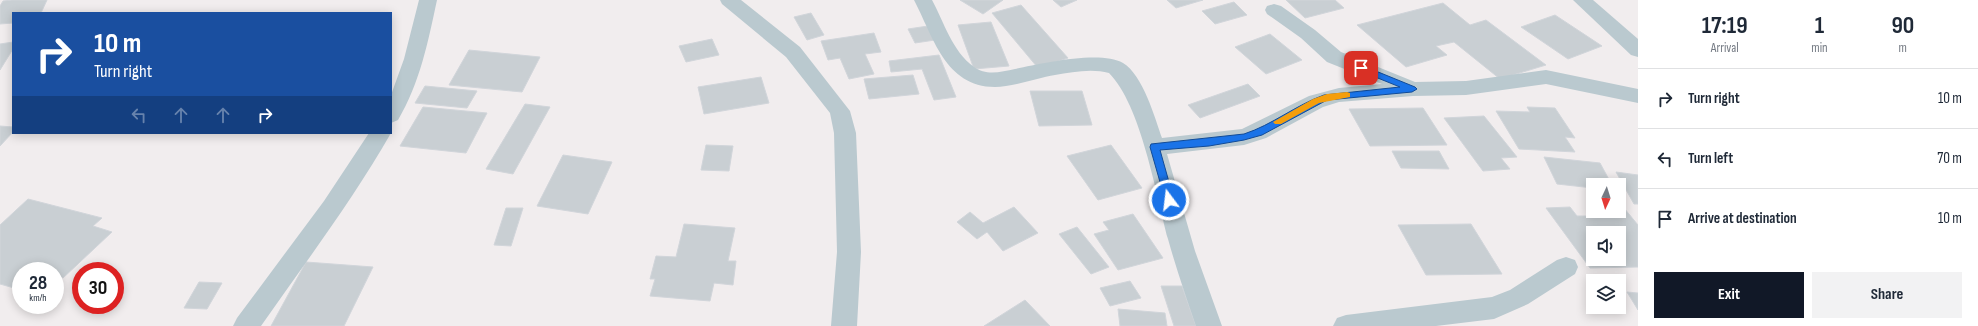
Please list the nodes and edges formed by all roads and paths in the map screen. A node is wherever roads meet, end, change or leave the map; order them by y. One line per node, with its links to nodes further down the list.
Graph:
1 (428, 0): 9 (street)
2 (729, 0): 14 (street)
3 (923, 0): 11 (street)
4 (1582, 0): 6 (street)
5 (1274, 10): 7 (street)
6 (1638, 50)
7 (1412, 89): 8 (street); 11 (street)
8 (1638, 96)
9 (392, 113)
10 (379, 134): 13 (street)
11 (1154, 147): 15 (street)
12 (1566, 268): 16 (street)
13 (246, 326)
14 (844, 326)
15 (1209, 326)
16 (1346, 326)

